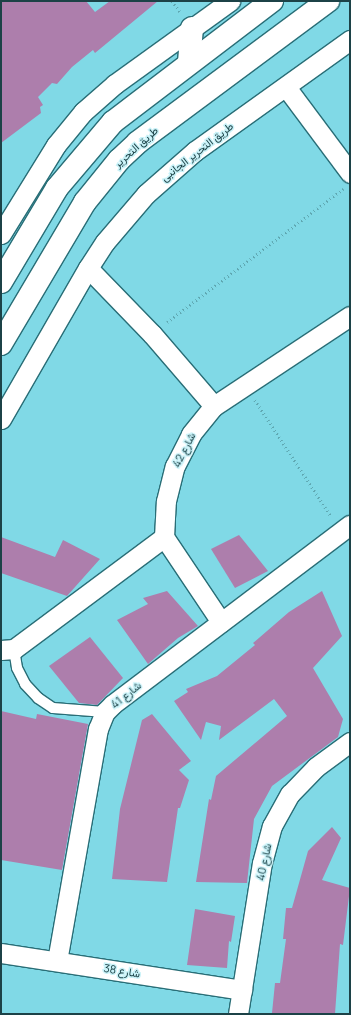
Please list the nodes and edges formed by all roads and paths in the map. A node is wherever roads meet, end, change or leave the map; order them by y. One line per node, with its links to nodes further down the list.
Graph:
1 (230, 1): 4 (street)
2 (328, 1): 5 (street, طريق التحرير)
3 (264, 7): 5 (street); 7 (street)
4 (192, 28): 7 (street); 11 (street)
5 (280, 36): 16 (street, طريق التحرير)
6 (350, 40): 8 (street, طريق التحرير الجانبى)
7 (189, 62): 13 (street)
8 (286, 87): 9 (street); 12 (street, طريق التحرير الجانبى)
9 (350, 173)
10 (350, 184): 15 (path)
11 (1, 234)
12 (88, 268): 15 (street); 19 (street, طريق التحرير الجانبى)
13 (1, 282)
14 (350, 316): 17 (street, شارع 42)
15 (152, 334): 18 (street)
16 (1, 344)
17 (245, 385): 18 (street, شارع 42); 20 (path)
18 (214, 406): 21 (street, شارع 42)
19 (1, 419)
20 (345, 528): 22 (street, شارع 41)
21 (164, 537): 22 (street); 23 (street)
22 (221, 622): 24 (street, شارع 41)
23 (8, 650): 24 (lane)
24 (105, 712): 27 (street, شارع 41)
25 (350, 742): 28 (street, شارع 40)
26 (1, 953): 27 (street, شارع 38)
27 (57, 961): 28 (street, شارع 38)
28 (242, 990): 29 (street, شارع 40)
29 (238, 1014)

